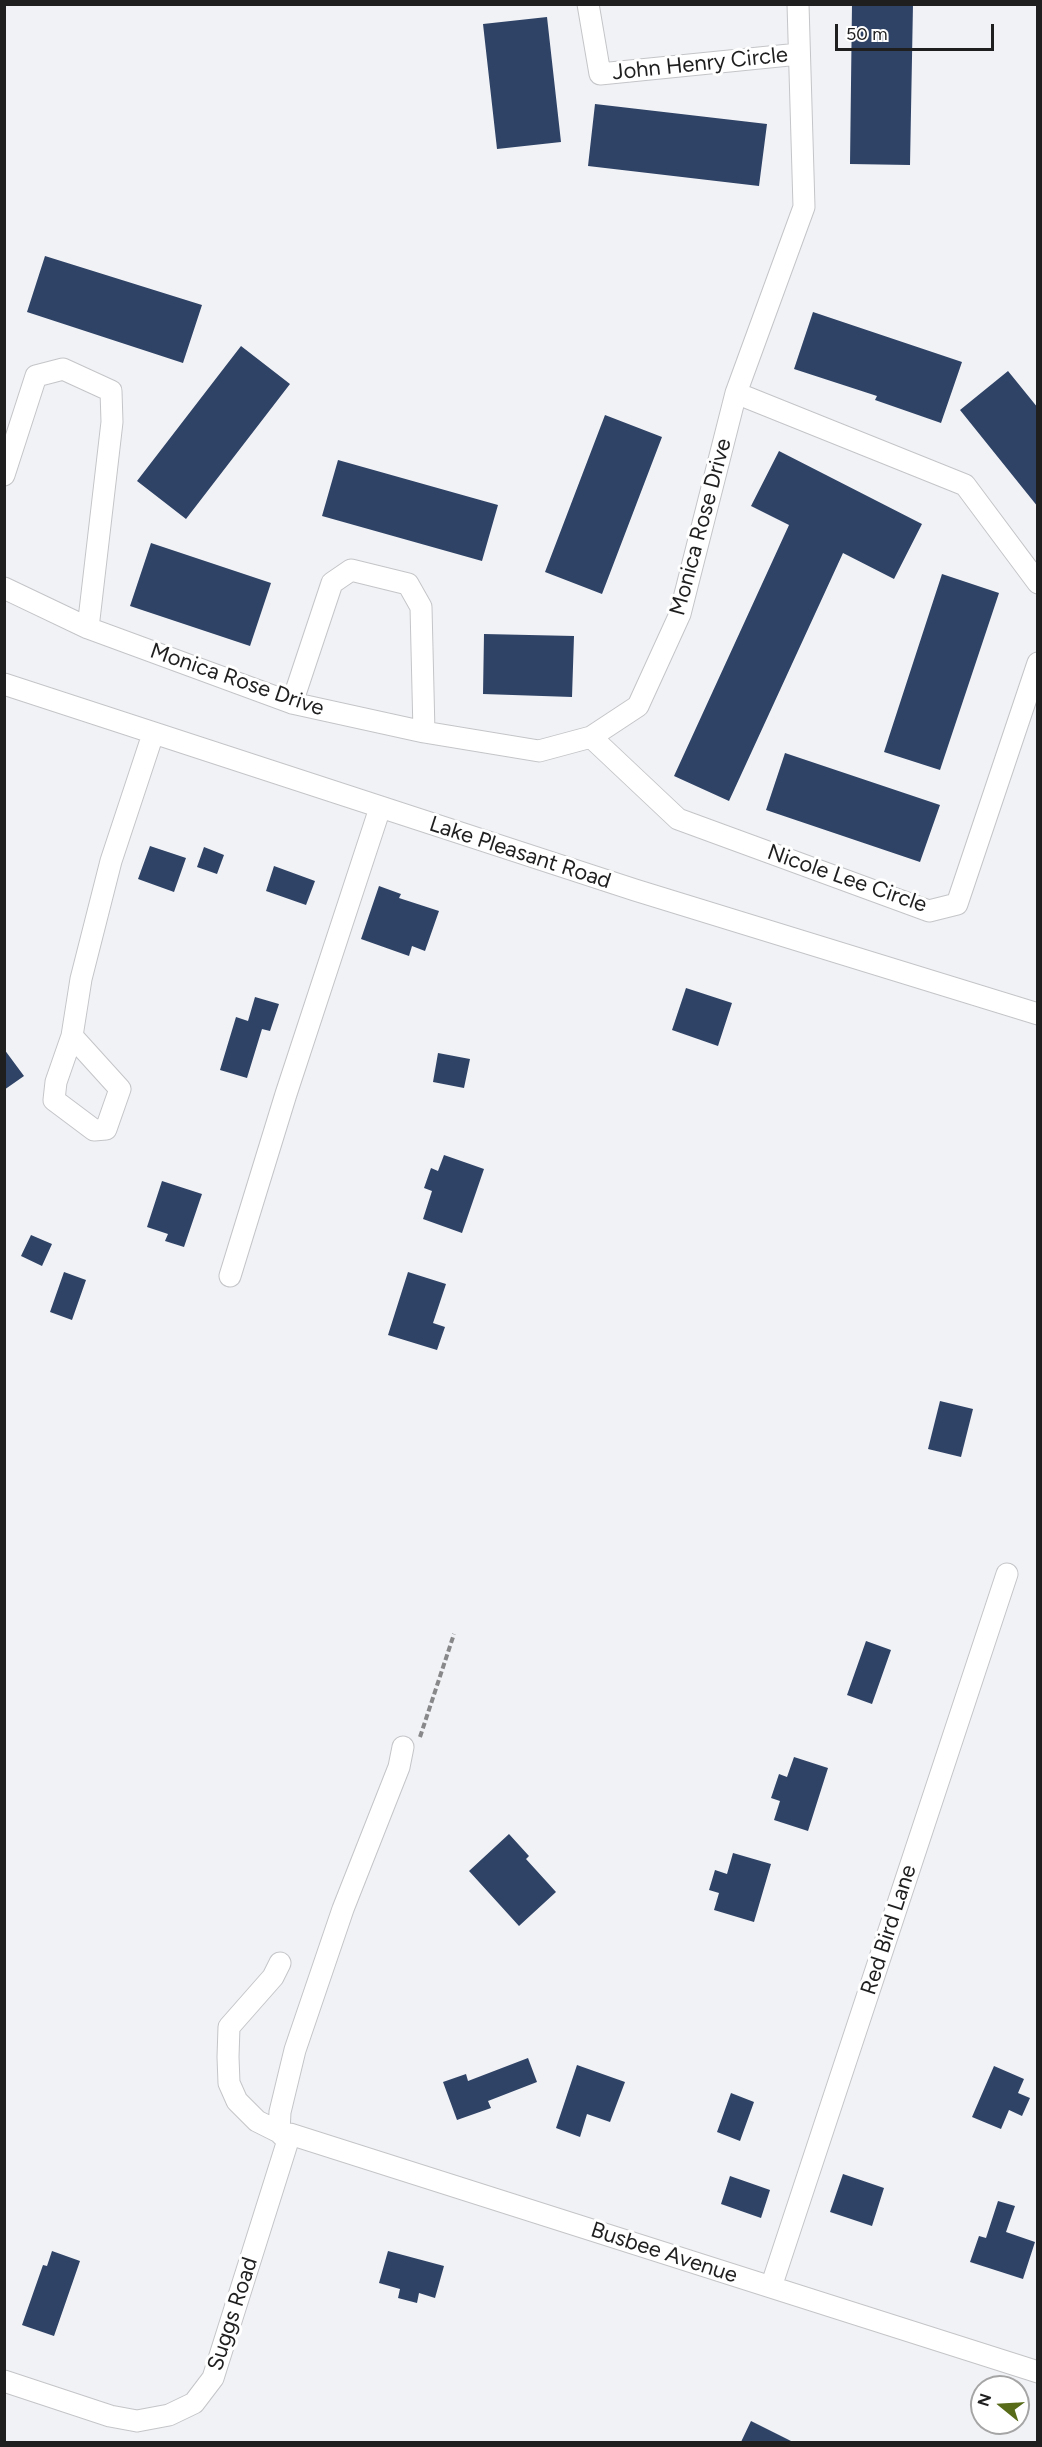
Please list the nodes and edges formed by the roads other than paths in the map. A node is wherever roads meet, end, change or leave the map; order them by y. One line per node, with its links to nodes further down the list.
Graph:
1 (588, 4): 3 (street, John Henry Circle)
2 (798, 4): 3 (street, Monica Rose Drive)
3 (799, 54): 4 (street, Monica Rose Drive)
4 (736, 393): 6 (street); 14 (street, Monica Rose Drive)
5 (4, 475): 8 (street)
6 (1038, 583)
7 (4, 588): 8 (street, Monica Rose Drive)
8 (88, 628): 11 (street, Monica Rose Drive)
9 (1038, 663): 14 (street, Nicole Lee Circle)
10 (4, 684): 13 (street, Lake Pleasant Road)
11 (292, 704): 12 (street, Monica Rose Drive); 12 (street)
12 (424, 732): 14 (street, Monica Rose Drive)
13 (153, 734): 15 (street, Lake Pleasant Road); 17 (street)
14 (591, 737)
15 (380, 808): 16 (street, Lake Pleasant Road); 18 (street)
16 (1038, 1014)
17 (72, 1036)
18 (230, 1276)
19 (1007, 1574): 23 (street, Red Bird Lane)
20 (403, 1747): 22 (street, Suggs Road)
21 (280, 1963): 22 (street, Busbee Avenue)
22 (286, 2135): 23 (street, Busbee Avenue); 25 (street, Suggs Road)
23 (771, 2287): 24 (street, Busbee Avenue)
24 (1038, 2372)
25 (4, 2381)

